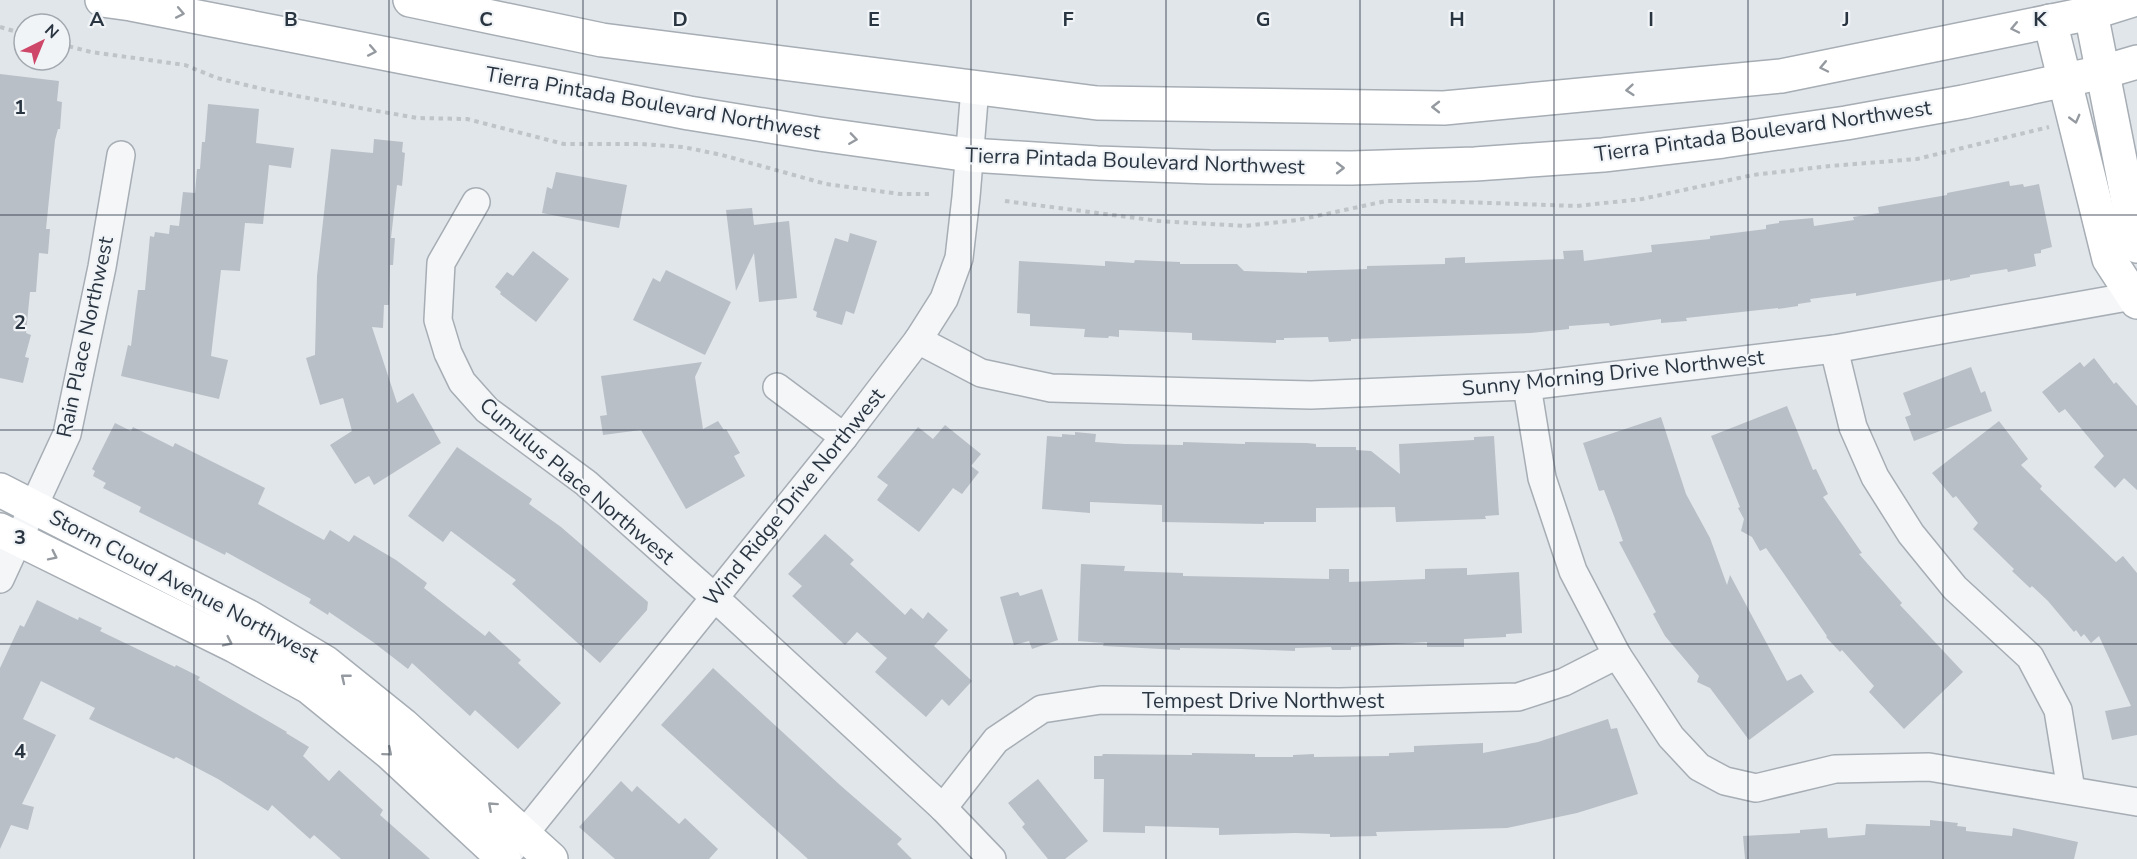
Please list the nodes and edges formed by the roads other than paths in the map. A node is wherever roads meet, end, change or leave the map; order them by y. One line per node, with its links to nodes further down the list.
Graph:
1 (102, 0): 11 (main road, Tierra Pintada Boulevard Northwest, one-way to 11)
2 (410, 0): 9 (main road)
3 (2133, 0): 4 (main road)
4 (2091, 13): 5 (main road); 7 (main road)
5 (2050, 21): 8 (main road); 9 (main road, one-way to 9)
6 (2137, 62): 7 (main road, Tierra Pintada Boulevard Northwest)
7 (2103, 72): 8 (main road, Tierra Pintada Boulevard Northwest); 13 (main road)
8 (2064, 80): 11 (main road, Tierra Pintada Boulevard Northwest, one-way to 8); 14 (main road, one-way to 14)
9 (975, 87): 11 (street, Wind Ridge Drive Northwest)
10 (121, 155): 21 (street, Rain Place Northwest)
11 (970, 155): 15 (street, Wind Ridge Drive Northwest)
12 (476, 202): 24 (street, Cumulus Place Northwest)
13 (2137, 246)
14 (2136, 288): 16 (street, Sunny Morning Drive Northwest)
15 (918, 340): 17 (street, Sunny Morning Drive Northwest); 19 (street, Wind Ridge Drive Northwest)
16 (1834, 349): 17 (street, Sunny Morning Drive Northwest); 26 (street)
17 (1527, 386): 25 (street)
18 (777, 387): 19 (street)
19 (844, 437): 24 (street, Wind Ridge Drive Northwest)
20 (0, 490): 21 (main road, Storm Cloud Avenue Northwest)
21 (35, 507): 22 (street, Rain Place Northwest); 29 (main road, Storm Cloud Avenue Northwest, one-way to 21)
22 (10, 535): 23 (street, Rain Place Northwest); 29 (main road, Storm Cloud Avenue Northwest, one-way to 29)
23 (0, 579)
24 (714, 597): 28 (street, Cumulus Place Northwest); 29 (street, Wind Ridge Drive Northwest)
25 (1617, 655): 26 (street); 28 (street, Tempest Drive Northwest)
26 (2071, 790): 27 (street)
27 (2137, 802)
28 (943, 808): 31 (street, Cumulus Place Northwest)
29 (509, 853): 30 (main road, Storm Cloud Avenue Northwest)
30 (551, 859)
31 (992, 859)

